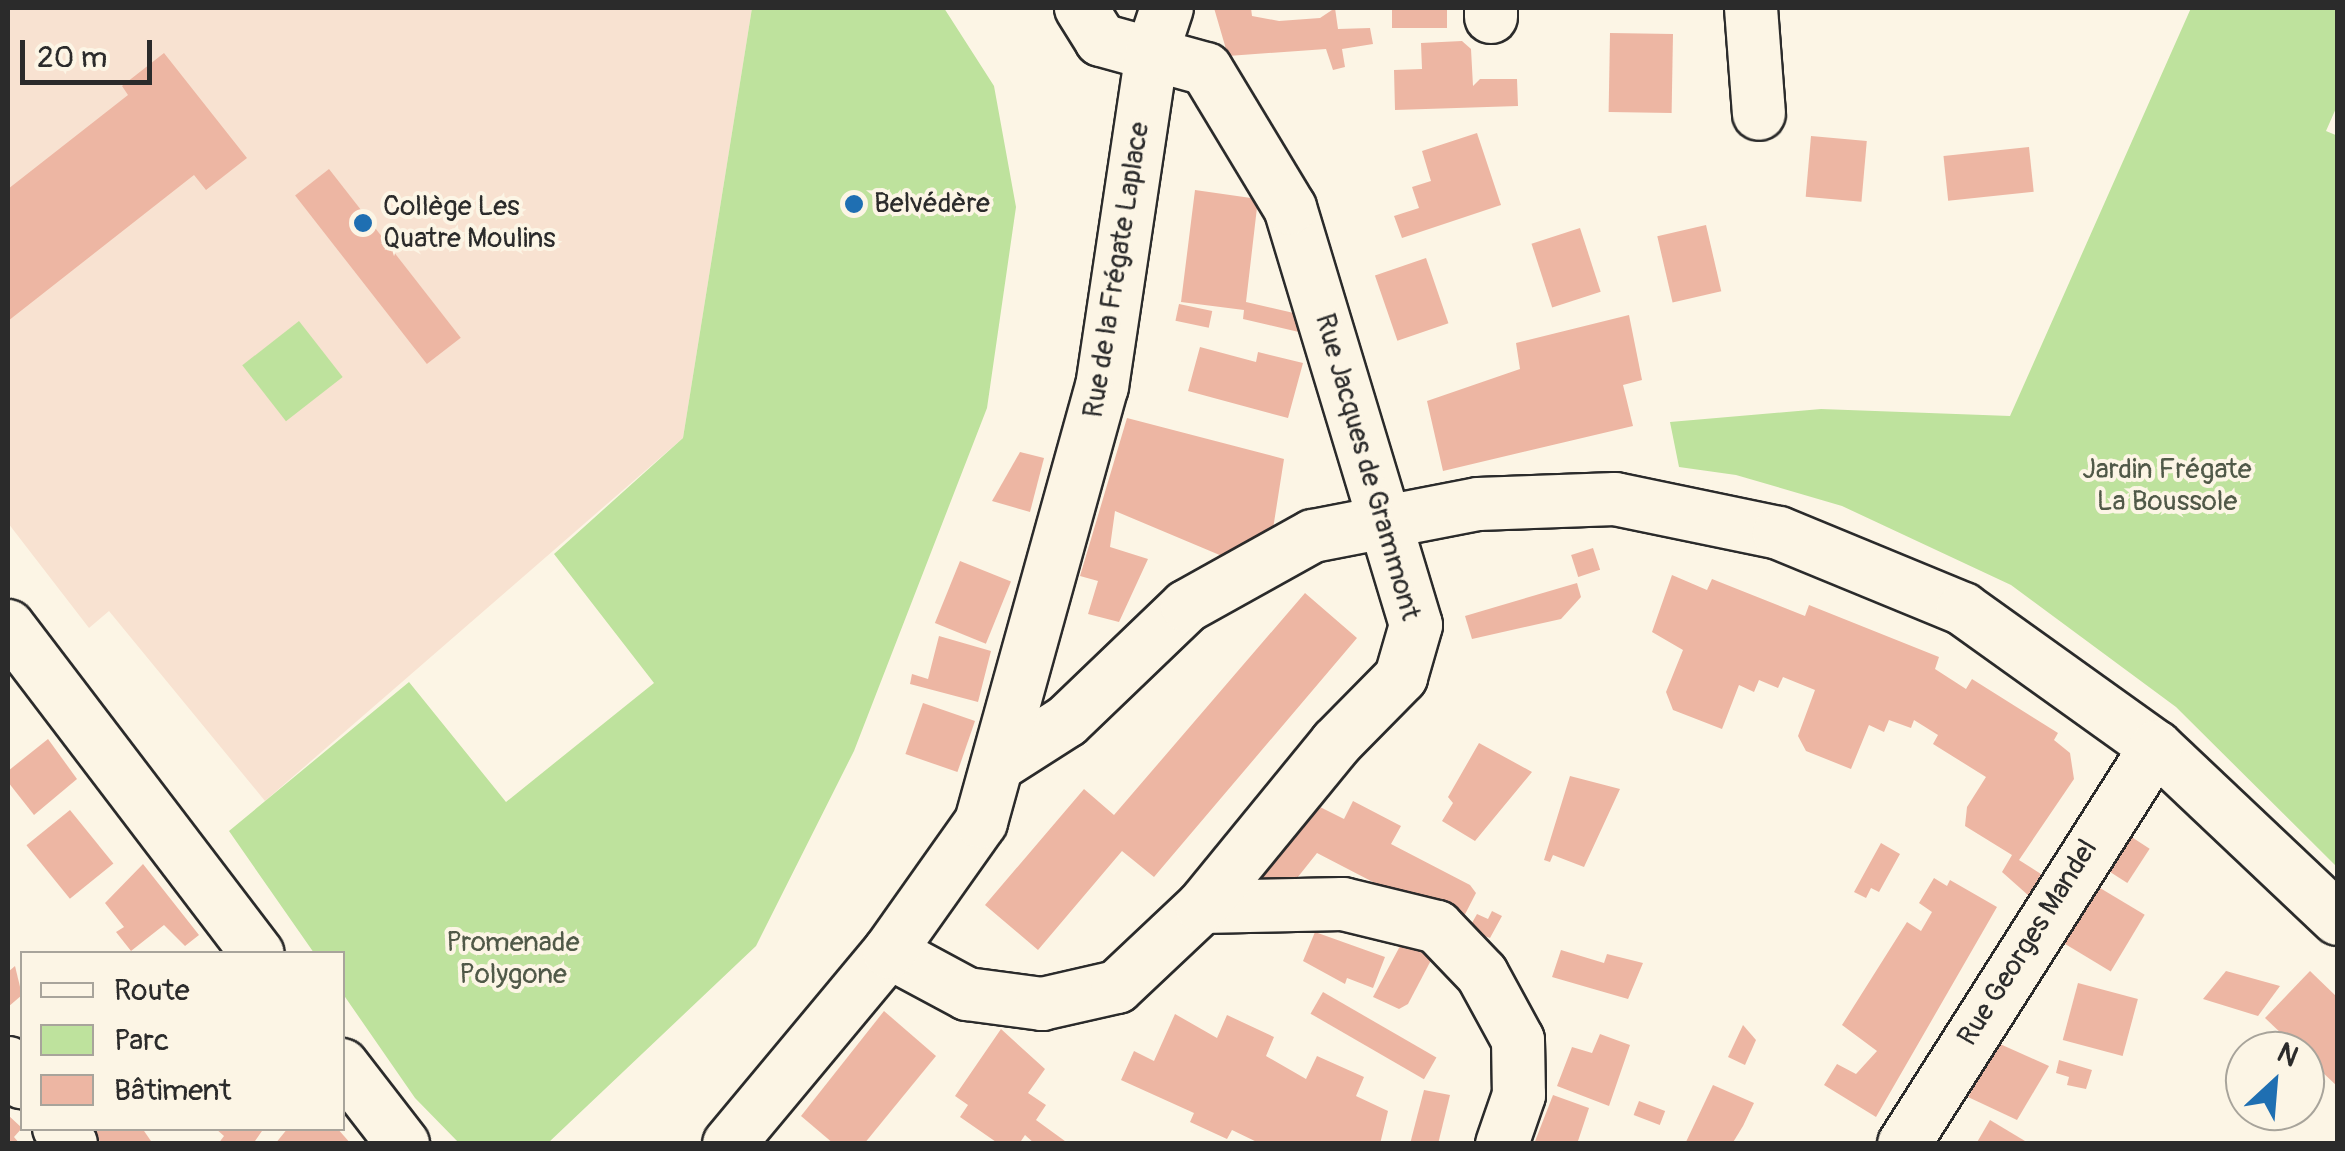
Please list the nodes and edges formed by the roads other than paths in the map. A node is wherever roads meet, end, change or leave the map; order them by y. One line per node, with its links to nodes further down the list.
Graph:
1 (1081, 8): 3 (street, Rue Jacques de Grammont)
2 (1751, 8): 4 (street)
3 (1160, 30): 5 (street, Rue Jacques de Grammont); 8 (street, Rue de la Frégate Laplace)
4 (1759, 114)
5 (1389, 521): 7 (street); 8 (street); 9 (street, Rue Jacques de Grammont)
6 (8, 626): 11 (street)
7 (2156, 746): 10 (street); 17 (street, Rue Georges Mandel)
8 (1001, 763): 12 (street, Rue de la Frégate Laplace)
9 (1202, 907): 12 (street, Rue Jacques de Grammont); 16 (street)
10 (2338, 918)
11 (256, 951)
12 (889, 952): 15 (street, Rue de la Frégate Laplace)
13 (345, 1068): 14 (street)
14 (403, 1144)
15 (728, 1144)
16 (1502, 1144)
17 (1904, 1144)

